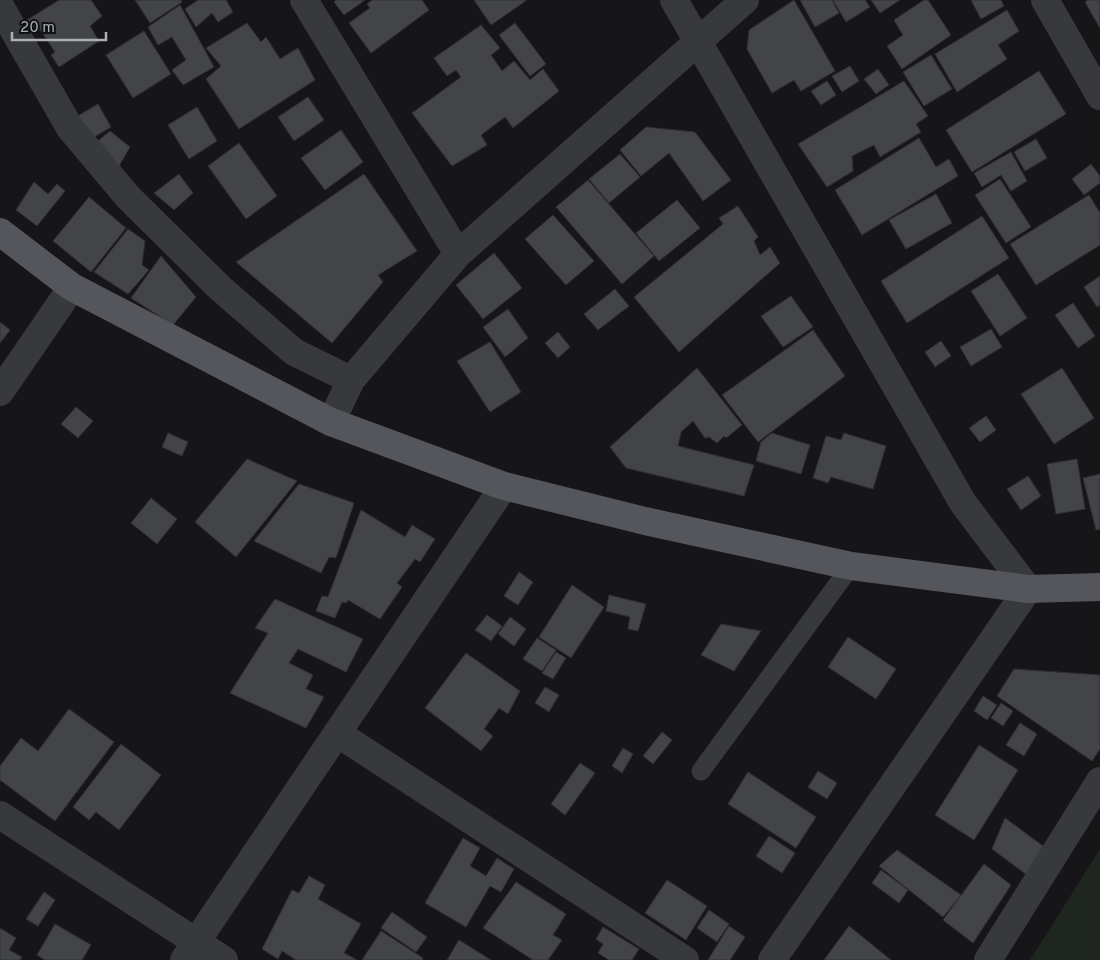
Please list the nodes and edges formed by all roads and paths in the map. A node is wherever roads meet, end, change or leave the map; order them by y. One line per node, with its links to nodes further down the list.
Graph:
1 (304, 0): 9 (street)
2 (674, 0): 6 (street)
3 (745, 0): 6 (street)
4 (1045, 0): 7 (street)
5 (0, 6): 11 (street)
6 (698, 43): 9 (street); 17 (street)
7 (1100, 96)
8 (0, 232): 10 (main road)
9 (458, 254): 11 (street)
10 (72, 287): 12 (street); 13 (main road)
11 (351, 380): 13 (street)
12 (0, 392)
13 (331, 422): 14 (main road)
14 (504, 486): 15 (main road); 18 (street)
15 (851, 566): 17 (main road); 19 (lane)
16 (1100, 587): 17 (main road)
17 (1028, 589): 25 (street)
18 (337, 733): 22 (street); 24 (street)
19 (701, 772)
20 (1100, 781): 26 (street)
21 (0, 815): 22 (street)
22 (190, 951): 23 (street)
23 (224, 960)
24 (685, 960)
25 (772, 960)
26 (988, 960)

